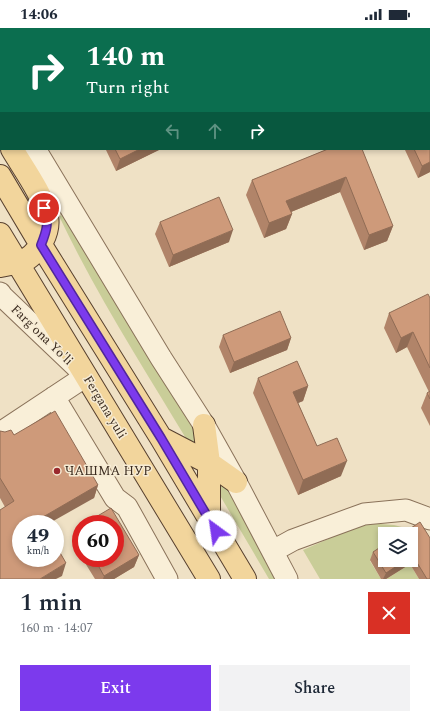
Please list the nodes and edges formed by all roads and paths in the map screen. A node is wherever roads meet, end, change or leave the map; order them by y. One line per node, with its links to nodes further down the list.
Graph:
1 (13, 150): 5 (main road)
2 (36, 150): 10 (street)
3 (0, 176): 5 (main road)
4 (0, 234): 6 (main road, Fergana yuli)
5 (41, 245): 6 (main road); 12 (main road)
6 (9, 265): 8 (main road, Fergana yuli)
7 (0, 292): 8 (street, Farg'ona Yo'li)
8 (86, 376): 9 (street); 19 (main road, Fergana yuli)
9 (54, 397): 11 (street); 18 (street)
10 (204, 425): 13 (main road); 14 (street)
11 (0, 433)
12 (161, 438): 13 (main road); 15 (main road)
13 (209, 463): 14 (main road); 15 (main road)
14 (236, 482): 17 (street)
15 (209, 519): 20 (main road)
16 (430, 519): 17 (street)
17 (273, 550): 21 (street)
18 (167, 579)
19 (209, 579)
20 (245, 579)
21 (287, 579)

